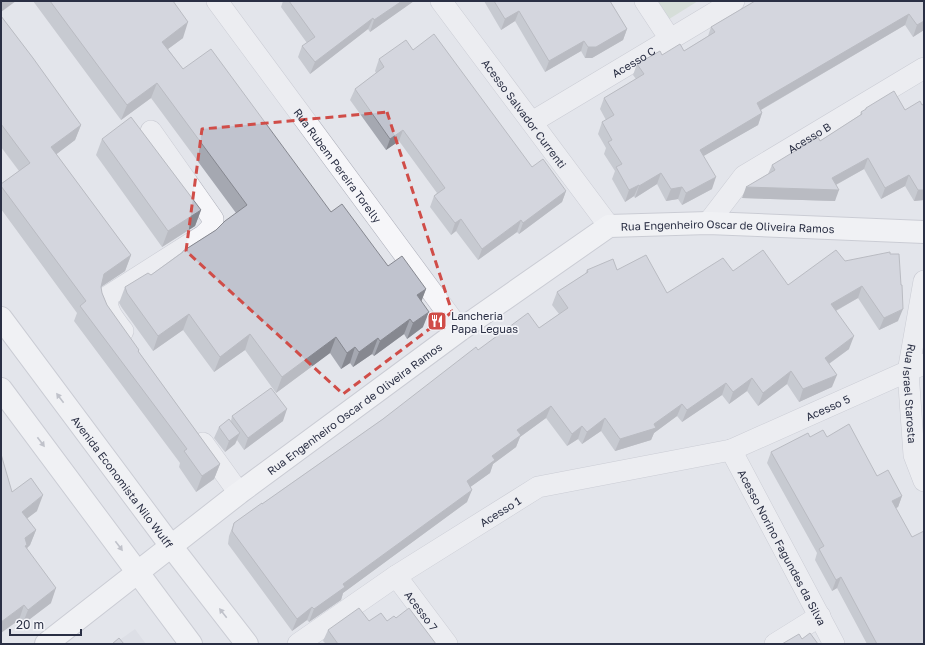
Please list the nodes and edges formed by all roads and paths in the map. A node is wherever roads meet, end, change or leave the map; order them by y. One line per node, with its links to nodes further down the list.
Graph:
1 (216, 1): 14 (street, Rua Rubem Pereira Torelly)
2 (441, 1): 7 (street, Acesso Salvador Currenti)
3 (645, 1): 5 (street)
4 (734, 1): 5 (street, Acesso C)
5 (670, 39): 7 (street, Acesso C)
6 (924, 68): 9 (street, Acesso B)
7 (532, 122): 10 (street, Acesso Salvador Currenti)
8 (152, 131): 15 (street)
9 (708, 223): 10 (street, Rua Engenheiro Oscar de Oliveira Ramos); 11 (street, Rua Engenheiro Oscar de Oliveira Ramos)
10 (610, 226): 14 (street, Rua Engenheiro Oscar de Oliveira Ramos)
11 (924, 232)
12 (924, 281): 16 (street, Rua Israel Starosta)
13 (1, 318): 22 (street, Avenida Economista Nilo Wulff, one-way to 13)
14 (460, 330): 21 (street, Rua Engenheiro Oscar de Oliveira Ramos)
15 (134, 346)
16 (916, 368): 19 (street, Acesso 5); 20 (street, Rua Israel Starosta)
17 (1, 388): 23 (street, one-way to 23)
18 (193, 429): 21 (street)
19 (731, 450): 24 (street, Acesso 1); 25 (street, Acesso Norino Fagundes da Silva)
20 (924, 481)
21 (238, 493): 22 (street, Rua Engenheiro Oscar de Oliveira Ramos)
22 (171, 546): 23 (street, Rua Engenheiro Oscar de Oliveira Ramos); 28 (street, Avenida Economista Nilo Wulff, one-way to 22)
23 (138, 572): 26 (street, Rua Engenheiro Oscar de Oliveira Ramos); 27 (street)
24 (396, 576): 29 (street, Acesso 1); 30 (street, Acesso 7)
25 (820, 616): 31 (street); 32 (street, Acesso Norino Fagundes da Silva)
26 (46, 644)
27 (191, 644)
28 (247, 644)
29 (298, 644)
30 (447, 644)
31 (775, 644)
32 (834, 644)

